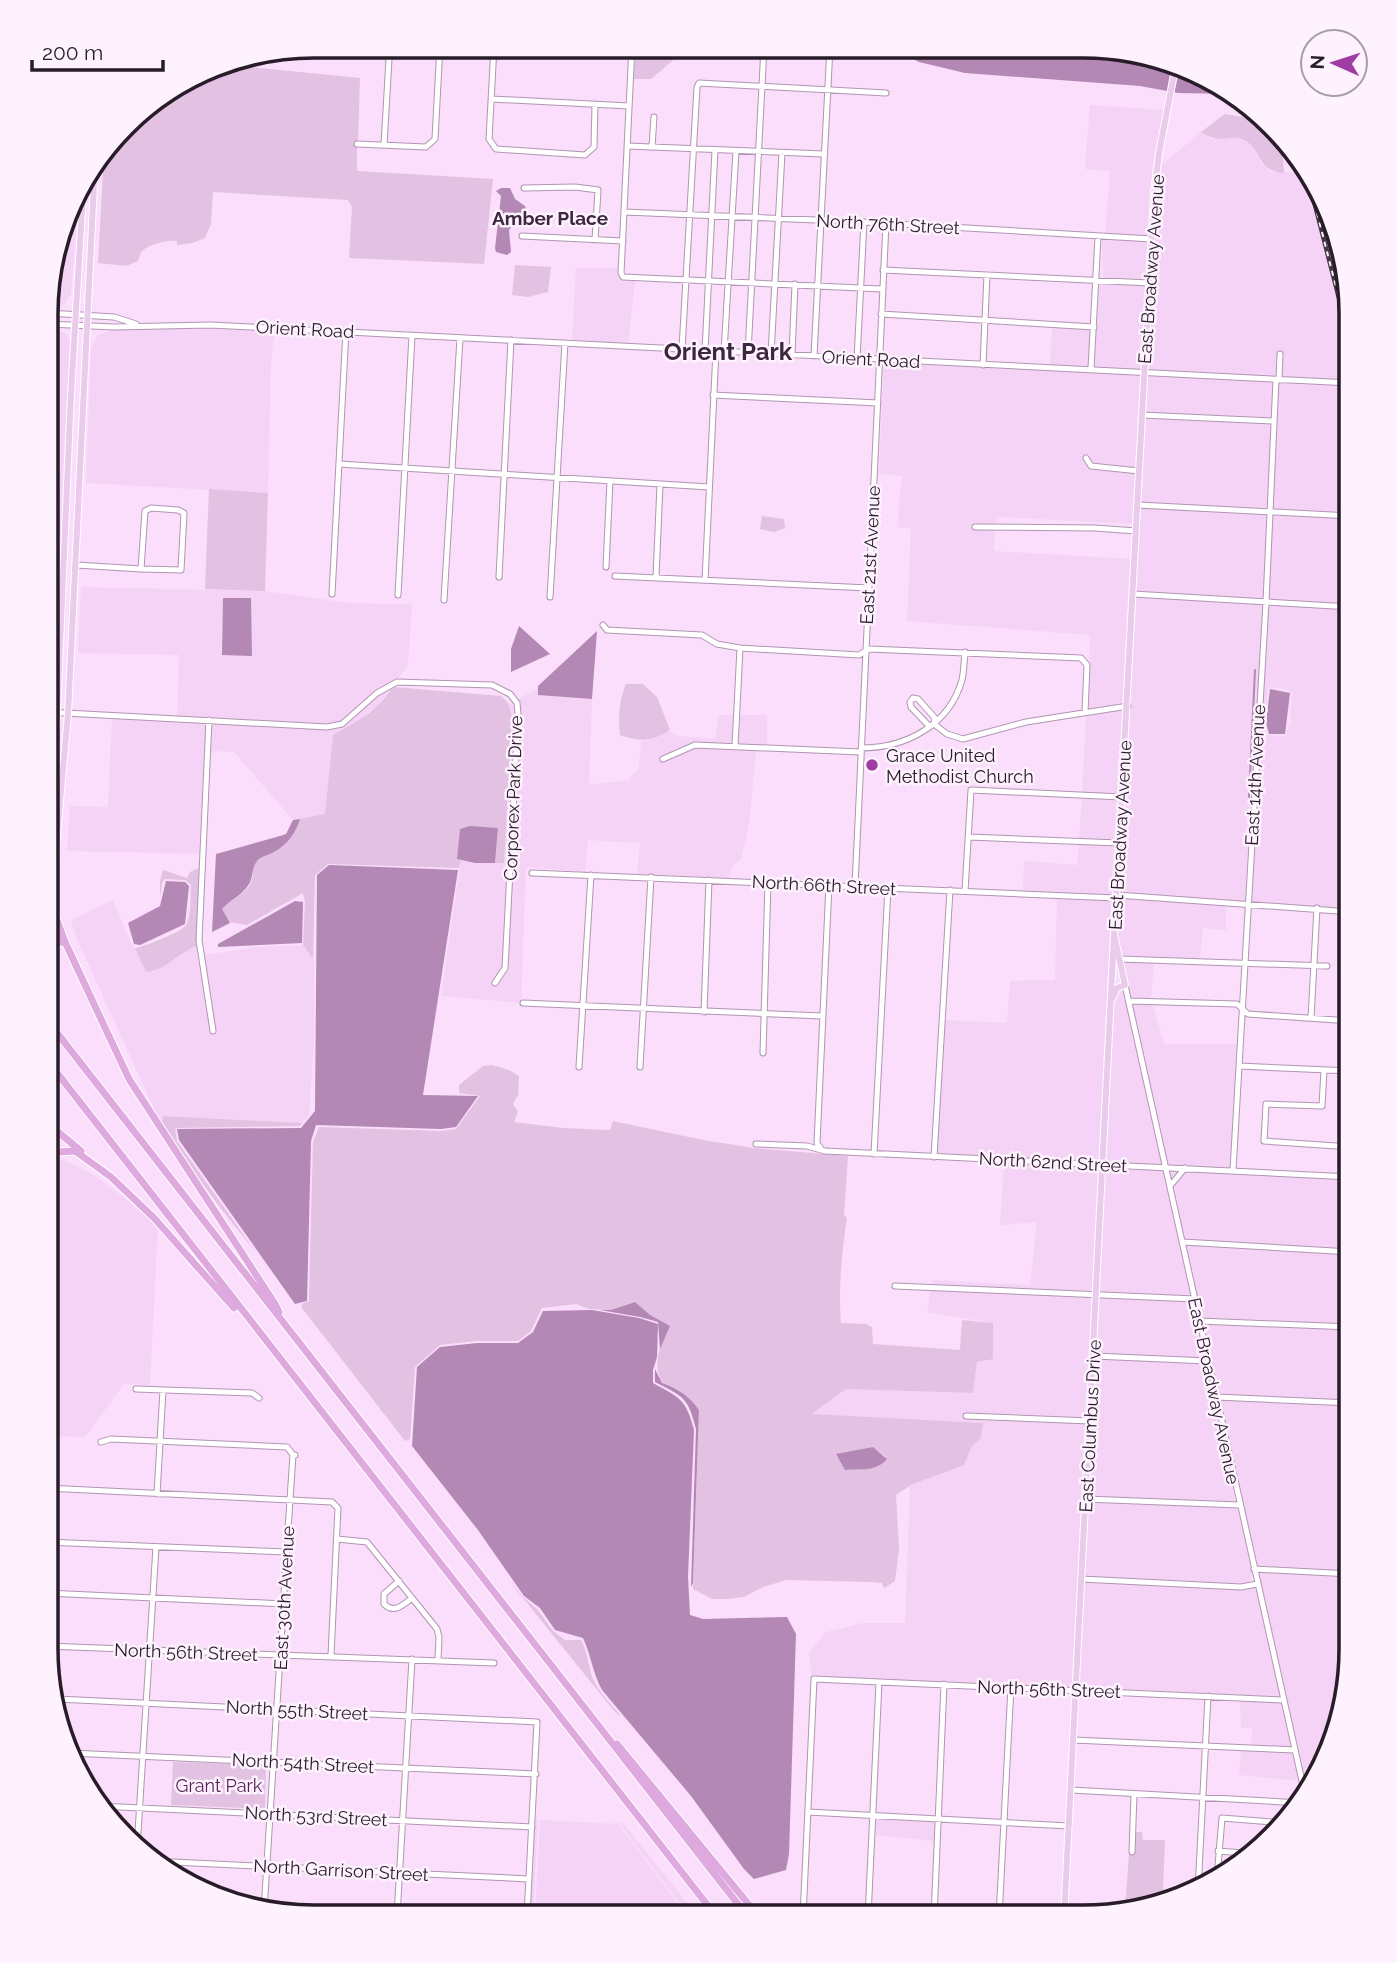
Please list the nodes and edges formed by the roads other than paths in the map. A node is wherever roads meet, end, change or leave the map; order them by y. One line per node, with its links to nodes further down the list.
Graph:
1 (389, 58): 16 (street)
2 (439, 58): 16 (street)
3 (493, 58): 11 (street)
4 (631, 58): 13 (street)
5 (763, 58): 8 (street)
6 (829, 58): 9 (street)
7 (1175, 75): 39 (main road, East Broadway Avenue)
8 (762, 87): 9 (street); 19 (street); 22 (street)
9 (827, 90): 10 (street); 24 (street)
10 (886, 93)
11 (491, 99): 12 (street); 12 (street)
12 (595, 104): 13 (street)
13 (629, 106): 17 (street)
14 (654, 117): 18 (street)
15 (357, 144): 16 (street)
16 (384, 145)
17 (627, 146): 18 (street); 28 (street)
18 (652, 147): 19 (street)
19 (693, 149): 20 (street); 29 (street)
20 (715, 150): 21 (street); 30 (street)
21 (736, 150): 22 (street); 31 (street)
22 (759, 152): 23 (street); 32 (street)
23 (782, 153): 24 (street); 33 (street)
24 (824, 154): 34 (street)
25 (94, 183): 58 (main road)
26 (524, 188): 40 (street)
27 (82, 204): 56 (main road)
28 (624, 212): 29 (street, North 76th Street); 41 (street)
29 (690, 215): 30 (street, North 76th Street); 44 (street)
30 (712, 216): 31 (street, North 76th Street); 45 (street)
31 (733, 217): 32 (street, North 76th Street); 46 (street)
32 (755, 218): 33 (street, North 76th Street); 48 (street)
33 (778, 219): 34 (street, North 76th Street); 50 (street)
34 (820, 221): 35 (street, North 76th Street); 52 (street)
35 (864, 222): 36 (street, North 76th Street); 53 (street)
36 (886, 223): 38 (street, North 76th Street); 42 (street, East 21st Avenue)
37 (522, 236): 40 (street)
38 (1098, 237): 39 (street, North 76th Street); 47 (street)
39 (1152, 239): 49 (main road, East Broadway Avenue)
40 (595, 240): 41 (street)
41 (623, 241): 44 (street)
42 (883, 270): 43 (street); 54 (street, East 21st Avenue)
43 (987, 275): 47 (street); 59 (street)
44 (686, 281): 45 (street); 70 (street)
45 (708, 282): 46 (street); 71 (street)
46 (729, 282): 48 (street); 73 (street)
47 (1096, 282): 49 (street); 64 (street)
48 (751, 283): 50 (street); 74 (street)
49 (1149, 283): 83 (main road, East Broadway Avenue)
50 (774, 284): 51 (street); 75 (street)
51 (795, 284): 52 (street); 77 (street)
52 (817, 286): 53 (street); 78 (street)
53 (860, 288): 54 (street); 79 (street)
54 (882, 289): 57 (street, East 21st Avenue)
55 (58, 313): 56 (street, Orient Road)
56 (76, 314): 58 (street, Orient Road); 61 (main road)
57 (881, 314): 59 (street); 80 (street, East 21st Avenue)
58 (87, 315): 62 (main road); 63 (street, Orient Road)
59 (985, 319): 64 (street); 81 (street)
60 (58, 324): 61 (street, Orient Road)
61 (75, 325): 62 (street, Orient Road); 112 (main road)
62 (87, 325): 63 (street, Orient Road); 105 (main road)
63 (139, 325): 65 (street, Orient Road)
64 (1094, 327): 82 (street)
65 (346, 331): 66 (street, Orient Road); 91 (street)
66 (412, 335): 67 (street, Orient Road); 92 (street)
67 (460, 338): 68 (street, Orient Road); 93 (street)
68 (511, 340): 69 (street, Orient Road); 95 (street)
69 (565, 343): 70 (street, Orient Road); 96 (street)
70 (682, 349): 71 (street, Orient Road)
71 (705, 351): 72 (street, Orient Road)
72 (716, 351): 73 (street, Orient Road); 86 (street)
73 (724, 352): 74 (street, Orient Road)
74 (748, 353): 75 (street, Orient Road)
75 (771, 354): 77 (street, Orient Road)
76 (1280, 354): 84 (street, East 14th Avenue)
77 (792, 355): 78 (street, Orient Road)
78 (814, 356): 79 (street, Orient Road)
79 (857, 359): 80 (street, Orient Road)
80 (879, 360): 81 (street, Orient Road); 87 (street, East 21st Avenue)
81 (983, 365): 82 (street, Orient Road)
82 (1091, 369): 83 (street, Orient Road)
83 (1144, 372): 84 (street, Orient Road); 88 (main road, East Broadway Avenue)
84 (1277, 379): 85 (street, Orient Road); 89 (street, East 14th Avenue)
85 (1339, 382)
86 (713, 395): 87 (street); 99 (street)
87 (878, 403): 113 (street, East 21st Avenue)
88 (1142, 415): 89 (street); 94 (main road, East Broadway Avenue)
89 (1273, 421): 101 (street, East 14th Avenue)
90 (1086, 458): 94 (street)
91 (339, 464): 92 (street); 114 (street)
92 (405, 468): 93 (street); 116 (street)
93 (453, 470): 95 (street); 119 (street)
94 (1139, 471): 100 (main road, East Broadway Avenue)
95 (504, 474): 96 (street); 109 (street)
96 (556, 478): 97 (street); 118 (street)
97 (610, 481): 98 (street); 106 (street)
98 (660, 485): 99 (street); 110 (street)
99 (709, 487): 111 (street)
100 (1138, 505): 101 (street); 104 (main road, East Broadway Avenue)
101 (1270, 512): 102 (street); 120 (street, East 14th Avenue)
102 (1339, 515)
103 (975, 527): 104 (street)
104 (1136, 531): 115 (main road, East Broadway Avenue)
105 (76, 565): 107 (street); 117 (main road)
106 (606, 568)
107 (141, 569): 107 (street)
108 (615, 576): 110 (street)
109 (499, 577)
110 (656, 578): 111 (street)
111 (705, 580): 113 (street)
112 (64, 583): 117 (main road); 123 (main road)
113 (869, 588): 126 (street, East 21st Avenue)
114 (332, 594)
115 (1133, 594): 120 (street); 129 (main road, East Broadway Avenue)
116 (398, 595)
117 (74, 596): 123 (main road); 132 (main road)
118 (550, 597)
119 (444, 600)
120 (1266, 602): 121 (street); 153 (street, East 14th Avenue)
121 (1339, 606)
122 (58, 608): 123 (street)
123 (63, 608): 128 (main road)
124 (603, 625): 125 (street)
125 (740, 648): 126 (street); 135 (street)
126 (866, 650): 127 (street); 136 (street, East 21st Avenue)
127 (965, 652): 130 (street); 134 (street)
128 (58, 696)
129 (1128, 706): 130 (street); 138 (main road, East Broadway Avenue)
130 (1085, 712): 134 (street)
131 (58, 713): 132 (street, Corporex Park Drive)
132 (68, 713): 133 (street, Corporex Park Drive); 140 (main road)
133 (209, 720): 165 (street, Corporex Park Drive); 178 (street)
134 (934, 724): 134 (street); 136 (street)
135 (735, 746): 136 (street); 137 (street)
136 (861, 750): 148 (street, East 21st Avenue)
137 (663, 759)
138 (1122, 797): 139 (street); 141 (main road, East Broadway Avenue)
139 (969, 836): 141 (street); 151 (street)
140 (58, 838)
141 (1119, 843): 152 (main road, East Broadway Avenue)
142 (533, 873): 143 (street, North 66th Street)
143 (592, 874): 144 (street, North 66th Street); 170 (street)
144 (651, 877): 145 (street, North 66th Street); 172 (street)
145 (709, 880): 146 (street, North 66th Street); 173 (street)
146 (768, 882): 147 (street, North 66th Street); 174 (street)
147 (829, 885): 148 (street, North 66th Street); 175 (street)
148 (855, 886): 149 (street, North 66th Street)
149 (888, 888): 150 (street, North 66th Street); 192 (street)
150 (950, 890): 151 (street, North 66th Street); 193 (street)
151 (965, 891): 152 (street, North 66th Street)
152 (1116, 897): 153 (street, North 66th Street); 157 (main road, East Broadway Avenue)
153 (1248, 904): 154 (street, North 66th Street); 161 (street, East 14th Avenue)
154 (1317, 908): 155 (street, North 66th Street); 162 (street)
155 (1339, 911)
156 (58, 923): 159 (highway)
157 (1114, 935): 160 (main road, East Broadway Avenue); 164 (main road, East Columbus Drive)
158 (58, 942): 159 (highway)
159 (65, 942): 207 (highway)
160 (1119, 960): 161 (street); 164 (main road); 166 (main road, East Broadway Avenue)
161 (1245, 963): 162 (street); 171 (street, East 14th Avenue)
162 (1314, 966): 163 (street); 176 (street)
163 (1327, 966)
164 (1112, 969): 167 (main road, East Columbus Drive)
165 (495, 983)
166 (1125, 985): 167 (main road); 168 (street, East Broadway Avenue)
167 (1111, 1000): 194 (main road, East Columbus Drive)
168 (1129, 1000): 171 (street); 195 (street, East Broadway Avenue)
169 (523, 1003): 170 (street)
170 (584, 1006): 172 (street); 183 (street)
171 (1242, 1008): 176 (street); 182 (street, East 14th Avenue)
172 (645, 1009): 173 (street); 181 (street)
173 (704, 1012): 174 (street)
174 (764, 1014): 175 (street); 180 (street)
175 (821, 1016): 190 (street)
176 (1311, 1018): 177 (street)
177 (1339, 1020)
178 (213, 1031)
179 (58, 1035): 207 (highway)
180 (763, 1053)
181 (640, 1066)
182 (1239, 1066): 184 (street); 197 (street, East 14th Avenue)
183 (579, 1067)
184 (1324, 1070): 185 (street); 189 (street)
185 (1339, 1071)
186 (58, 1075): 210 (highway)
187 (58, 1132): 199 (highway)
188 (756, 1144): 190 (street, North 62nd Street)
189 (1339, 1146)
190 (821, 1149): 192 (street, North 62nd Street)
191 (58, 1153): 199 (highway)
192 (874, 1154): 193 (street, North 62nd Street)
193 (934, 1157): 194 (street, North 62nd Street)
194 (1103, 1164): 195 (street, North 62nd Street); 204 (main road, East Columbus Drive)
195 (1166, 1168): 196 (street, North 62nd Street); 200 (street, East Broadway Avenue)
196 (1185, 1168): 197 (street, North 62nd Street); 200 (street)
197 (1233, 1170): 198 (street, North 62nd Street)
198 (1339, 1176)
199 (111, 1177): 210 (highway)
200 (1170, 1185): 201 (street, East Broadway Avenue)
201 (1183, 1241): 202 (street); 205 (street, East Broadway Avenue)
202 (1339, 1251)
203 (895, 1286): 204 (street)
204 (1097, 1294): 205 (street); 209 (main road, East Columbus Drive)
205 (1195, 1300): 206 (street, East Broadway Avenue)
206 (1199, 1321): 208 (street); 211 (street, East Broadway Avenue)
207 (283, 1323): 255 (highway)
208 (1339, 1326)
209 (1094, 1356): 211 (street); 218 (main road, East Columbus Drive)
210 (281, 1361): 286 (highway)
211 (1208, 1361): 214 (street, East Broadway Avenue)
212 (136, 1389): 213 (street)
213 (163, 1390): 215 (street); 220 (street)
214 (1216, 1397): 216 (street); 225 (street, East Broadway Avenue)
215 (259, 1398)
216 (1339, 1402)
217 (966, 1416): 218 (street)
218 (1090, 1421): 224 (main road, East Columbus Drive)
219 (101, 1442): 220 (street)
220 (160, 1442): 222 (street); 223 (street, East 30th Avenue)
221 (58, 1489): 222 (street)
222 (158, 1494): 223 (street)
223 (290, 1499): 226 (street); 229 (street, East 30th Avenue)
224 (1085, 1499): 225 (street); 232 (main road, East Columbus Drive)
225 (1239, 1505): 230 (street, East Broadway Avenue)
226 (337, 1539): 233 (street); 241 (street)
227 (58, 1543): 228 (street)
228 (156, 1547): 229 (street); 236 (street)
229 (287, 1552): 238 (street, East 30th Avenue)
230 (1254, 1569): 231 (street); 234 (street, East Broadway Avenue)
231 (1339, 1573)
232 (1081, 1579): 234 (street); 249 (main road, East Columbus Drive)
233 (399, 1581): 237 (street); 237 (street)
234 (1257, 1584): 252 (street, East Broadway Avenue)
235 (58, 1594): 236 (street)
236 (153, 1598): 238 (street); 240 (street)
237 (412, 1598): 244 (street)
238 (284, 1604): 242 (street, East 30th Avenue)
239 (58, 1647): 240 (street, North 56th Street)
240 (149, 1651): 242 (street, North 56th Street); 253 (street)
241 (331, 1655): 242 (street, North 56th Street); 243 (street, North 56th Street)
242 (282, 1656): 254 (street, East 30th Avenue)
243 (412, 1659): 244 (street, North 56th Street); 256 (street)
244 (438, 1660): 245 (street, North 56th Street)
245 (494, 1663)
246 (879, 1682): 247 (street, North 56th Street); 272 (street, North 56th Street); 274 (street)
247 (944, 1685): 248 (street, North 56th Street); 275 (street)
248 (1010, 1687): 249 (street, North 56th Street); 277 (street)
249 (1076, 1689): 250 (street, North 56th Street); 257 (main road, East Columbus Drive)
250 (1208, 1696): 252 (street, North 56th Street); 258 (street)
251 (63, 1699): 253 (street, North 55th Street)
252 (1283, 1700): 259 (street, East Broadway Avenue)
253 (145, 1703): 254 (street, North 55th Street); 261 (street)
254 (278, 1709): 256 (street, North 55th Street); 262 (street, East 30th Avenue)
255 (590, 1713): 297 (highway); 298 (highway)
256 (409, 1715): 263 (street); 264 (street, North 55th Street)
257 (1073, 1740): 258 (street); 266 (main road, East Columbus Drive)
258 (1206, 1746): 259 (street); 268 (street)
259 (1295, 1750): 265 (street, East Broadway Avenue)
260 (80, 1752): 261 (street, North 54th Street)
261 (142, 1755): 262 (street, North 54th Street); 271 (street)
262 (275, 1762): 263 (street, North 54th Street); 273 (street, East 30th Avenue)
263 (406, 1768): 264 (street, North 54th Street); 276 (street)
264 (536, 1774): 280 (street)
265 (1302, 1782)
266 (1070, 1790): 267 (street); 279 (main road, East Columbus Drive)
267 (1134, 1794): 268 (street); 283 (street)
268 (1203, 1798): 269 (street); 290 (street)
269 (1289, 1801)
270 (112, 1807): 271 (street, North 53rd Street)
271 (139, 1808): 273 (street, North 53rd Street); 281 (street)
272 (808, 1812): 274 (street); 299 (street)
273 (271, 1814): 276 (street, North 53rd Street); 288 (street, East 30th Avenue)
274 (873, 1815): 275 (street); 300 (street)
275 (938, 1819): 277 (street); 301 (street)
276 (403, 1820): 280 (street, North 53rd Street); 289 (street)
277 (1004, 1822): 279 (street); 302 (street)
278 (1272, 1822): 282 (street)
279 (1069, 1826): 303 (main road, East Columbus Drive)
280 (533, 1827): 291 (street)
281 (138, 1835)
282 (1218, 1851): 284 (street); 287 (street)
283 (1132, 1852)
284 (1238, 1853)
285 (172, 1862): 288 (street, North Garrison Street)
286 (675, 1862): 295 (highway); 296 (highway)
287 (1218, 1866)
288 (267, 1867): 289 (street, North Garrison Street); 292 (street, East 30th Avenue)
289 (399, 1873): 291 (street, North Garrison Street); 293 (street)
290 (1199, 1878)
291 (529, 1879): 294 (street)
292 (265, 1900)
293 (398, 1905)
294 (528, 1905)
295 (703, 1905)
296 (708, 1905)
297 (739, 1905)
298 (749, 1905)
299 (804, 1905)
300 (869, 1905)
301 (934, 1905)
302 (1000, 1905)
303 (1065, 1905)

